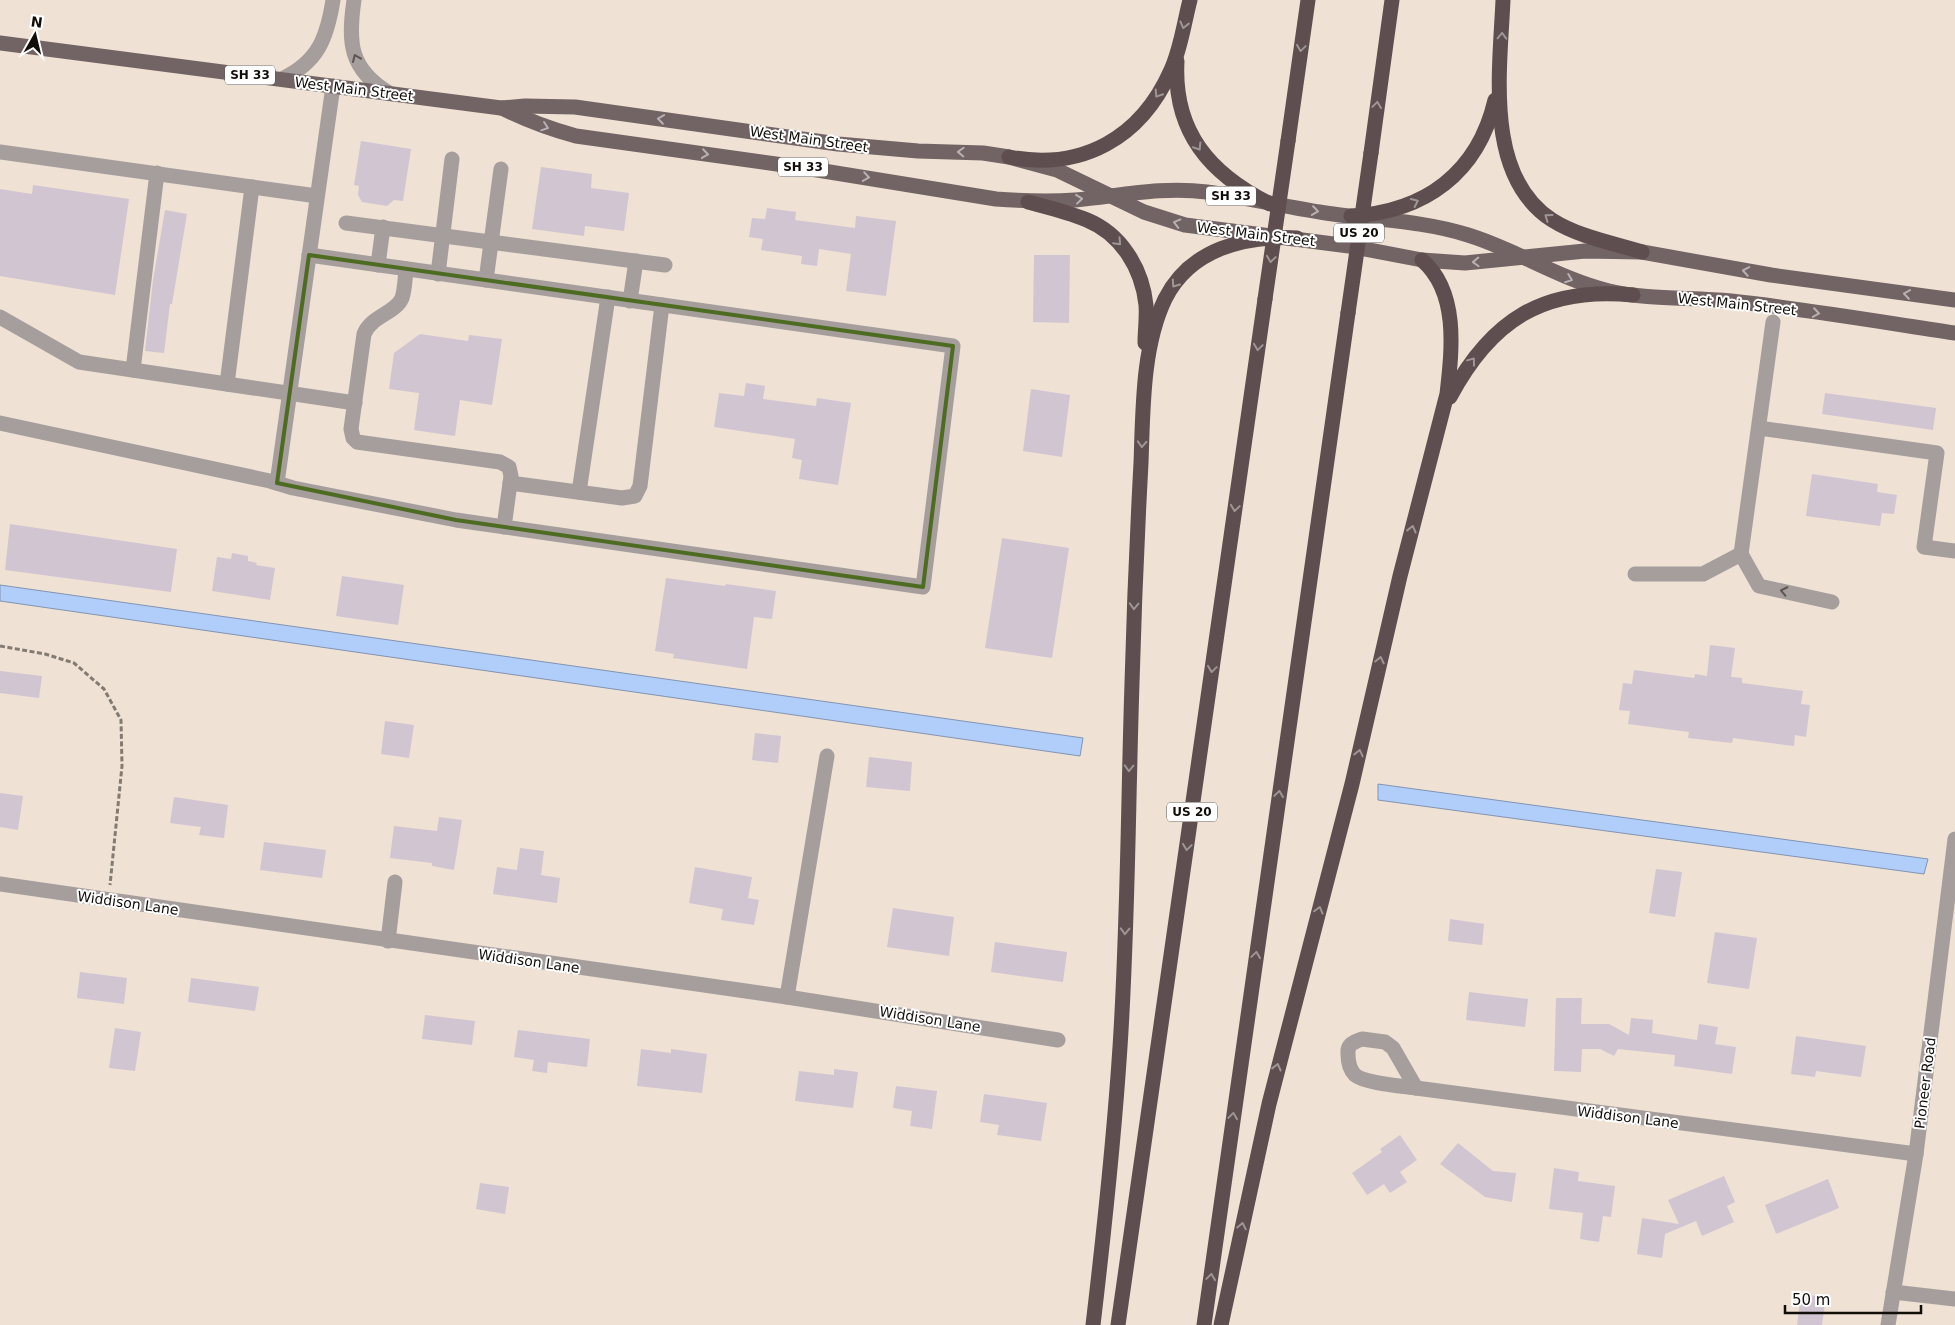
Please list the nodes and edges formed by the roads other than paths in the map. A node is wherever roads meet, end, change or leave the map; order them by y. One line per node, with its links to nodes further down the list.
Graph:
1 (333, 0): 10 (street)
2 (354, 0): 12 (street, one-way to 2)
3 (1190, 0): 8 (highway, SH 33, one-way to 8)
4 (1308, 0): 77 (highway, US 20, one-way to 77, bridge)
5 (1392, 0): 78 (highway, US 20, one-way to 5, bridge)
6 (1503, 0): 9 (highway, SH 33, one-way to 6)
7 (0, 43): 10 (main road, West Main Street / SH 33)
8 (1178, 50): 15 (highway, SH 33, one-way to 15); 23 (highway, one-way to 23)
9 (1500, 71): 24 (highway, SH 33, one-way to 9); 30 (highway, one-way to 9)
10 (282, 79): 11 (main road, West Main Street / SH 33)
11 (333, 86): 12 (main road, West Main Street / SH 33); 20 (street)
12 (389, 93): 13 (main road, West Main Street / SH 33)
13 (500, 108): 15 (main road, West Main Street / SH 33, one-way to 13); 22 (main road, West Main Street / SH 33, one-way to 22)
14 (0, 152): 18 (street)
15 (1010, 157): 21 (main road, West Main Street)
16 (452, 159): 27 (street)
17 (500, 169): 29 (street)
18 (157, 173): 19 (street); 48 (street)
19 (252, 187): 20 (street); 49 (street)
20 (317, 196): 31 (street)
21 (1111, 196): 22 (main road, West Main Street / SH 33, one-way to 21); 23 (main road, West Main Street / SH 33); 28 (main road, West Main Street, one-way to 21)
22 (1028, 202): 51 (highway, one-way to 51)
23 (1270, 204): 24 (main road, West Main Street / SH 33, one-way to 24)
24 (1351, 216): 32 (main road, West Main Street)
25 (346, 222): 26 (street)
26 (383, 227): 27 (street); 35 (street)
27 (443, 236): 29 (street); 38 (street)
28 (1297, 238): 33 (main road, West Main Street); 51 (highway, one-way to 51)
29 (492, 242): 34 (street); 39 (street)
30 (1642, 252): 32 (main road, West Main Street); 42 (main road, West Main Street, one-way to 30)
31 (309, 256): 35 (street); 50 (street)
32 (1524, 258): 33 (main road, West Main Street, one-way to 33); 40 (main road, West Main Street, one-way to 40)
33 (1422, 260): 53 (highway)
34 (636, 262): 36 (street); 43 (street)
35 (378, 265): 37 (street)
36 (665, 266)
37 (406, 269): 38 (street); 52 (street)
38 (438, 274): 39 (street)
39 (486, 280): 41 (street)
40 (1633, 295): 47 (main road, West Main Street, one-way to 47); 53 (highway, one-way to 40)
41 (608, 298): 43 (street); 58 (street)
42 (1955, 300)
43 (630, 301): 44 (street)
44 (662, 305): 58 (street); 59 (street)
45 (0, 317): 48 (street)
46 (1773, 322): 55 (street)
47 (1955, 333)
48 (133, 370): 49 (street)
49 (227, 384): 50 (street)
50 (289, 393): 52 (street); 56 (street)
51 (1144, 395): 76 (highway, one-way to 76)
52 (355, 403): 57 (street)
53 (1440, 419): 79 (highway, one-way to 53)
54 (0, 423): 56 (street)
55 (1759, 428): 60 (street); 61 (street)
56 (277, 483): 59 (street)
57 (510, 483): 58 (street); 59 (street)
58 (580, 492)
59 (504, 527)
60 (1955, 551)
61 (1741, 554): 62 (street); 63 (street, one-way to 61)
62 (1635, 574)
63 (1832, 602)
64 (827, 756): 70 (street)
65 (1955, 839): 68 (street, Pioneer Road)
66 (396, 882): 69 (street)
67 (0, 884): 69 (street, Widdison Lane)
68 (1950, 926): 73 (street, Pioneer Road)
69 (388, 941): 70 (street, Widdison Lane)
70 (787, 997): 71 (street, Widdison Lane)
71 (1058, 1040)
72 (1416, 1088): 72 (street, Widdison Lane); 73 (street, Widdison Lane)
73 (1916, 1154): 74 (street, Pioneer Road)
74 (1893, 1292): 75 (street); 80 (street, Pioneer Road)
75 (1955, 1299)
76 (1093, 1325)
77 (1118, 1325)
78 (1204, 1325)
79 (1221, 1325)
80 (1888, 1325)

